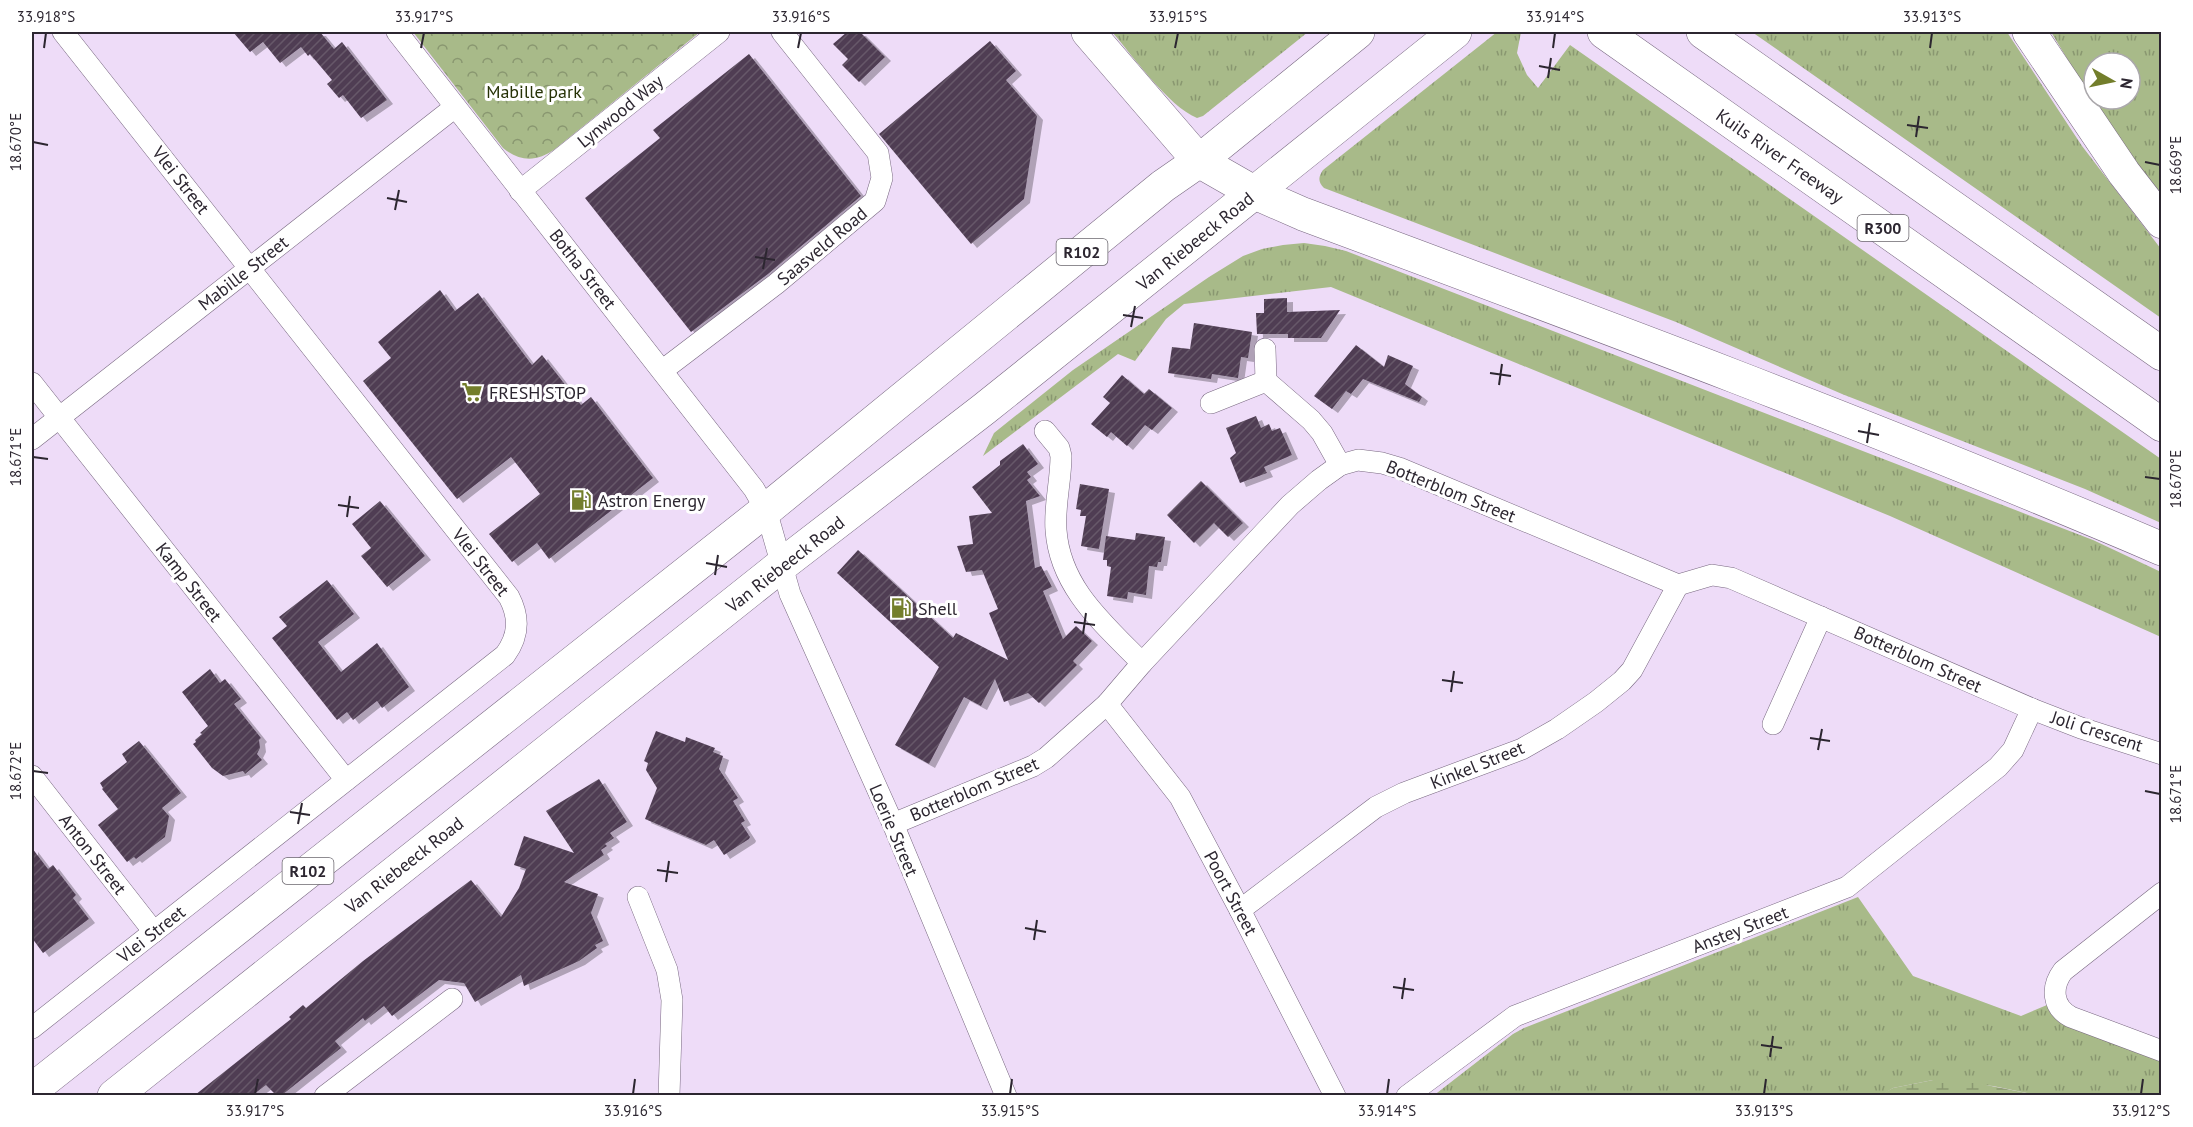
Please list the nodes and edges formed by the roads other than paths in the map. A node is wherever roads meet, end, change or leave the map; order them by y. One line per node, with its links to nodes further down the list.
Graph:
1 (63, 32): 16 (street, Vlei Street)
2 (397, 32): 11 (street, Botha Street)
3 (719, 32): 13 (street, Lynwood Way)
4 (782, 32): 19 (street, Saasveld Road)
5 (1088, 32): 12 (main road)
6 (1358, 32): 12 (main road, R102)
7 (1455, 32): 14 (main road, Van Riebeeck Road)
8 (1604, 32): 24 (main road, Kuils River Freeway / R300)
9 (1703, 32): 18 (main road)
10 (2029, 32): 15 (main road)
11 (455, 106): 13 (street, Botha Street); 16 (street, Mabille Street)
12 (1199, 160): 14 (main road); 28 (main road, R102)
13 (520, 191): 19 (street, Botha Street)
14 (1256, 193): 29 (main road); 30 (main road, Van Riebeeck Road)
15 (2162, 222)
16 (250, 267): 23 (street, Mabille Street); 39 (street, Vlei Street)
17 (1265, 349): 20 (street)
18 (2162, 354)
19 (663, 370): 28 (street, Botha Street)
20 (1266, 381): 22 (street); 27 (street)
21 (32, 383): 23 (street, Kamp Street)
22 (1211, 403)
23 (59, 417): 26 (street, Mabille Street); 39 (street, Kamp Street)
24 (2162, 425)
25 (1046, 430): 33 (street)
26 (32, 439)
27 (1340, 465): 31 (street, Botterblom Street); 33 (street, Botterblom Street)
28 (765, 510): 30 (street, Loerie Street); 49 (main road, R102)
29 (2162, 549)
30 (783, 564): 40 (street, Loerie Street); 48 (main road, Van Riebeeck Road)
31 (1678, 585): 32 (street, Botterblom Street); 43 (street, Kinkel Street)
32 (1821, 617): 35 (street, Botterblom Street); 36 (street)
33 (1142, 663): 34 (street, Botterblom Street)
34 (1107, 704): 40 (street, Botterblom Street); 43 (street, Poort Street)
35 (2032, 709): 37 (street, Joli Crescent); 56 (street, Anstey Street)
36 (1773, 724)
37 (2162, 754)
38 (32, 776): 44 (street, Anton Street)
39 (346, 780): 44 (street, Vlei Street)
40 (893, 824): 54 (street, Loerie Street)
41 (2162, 893): 47 (street)
42 (638, 897): 53 (street)
43 (1240, 910): 55 (street, Poort Street)
44 (154, 932): 46 (street, Vlei Street)
45 (452, 999): 52 (street)
46 (32, 1028)
47 (2162, 1051)
48 (142, 1072): 50 (main road); 51 (main road, Van Riebeeck Road)
49 (32, 1090)
50 (88, 1095)
51 (114, 1095)
52 (325, 1095)
53 (669, 1095)
54 (1006, 1095)
55 (1335, 1095)
56 (1407, 1095)

